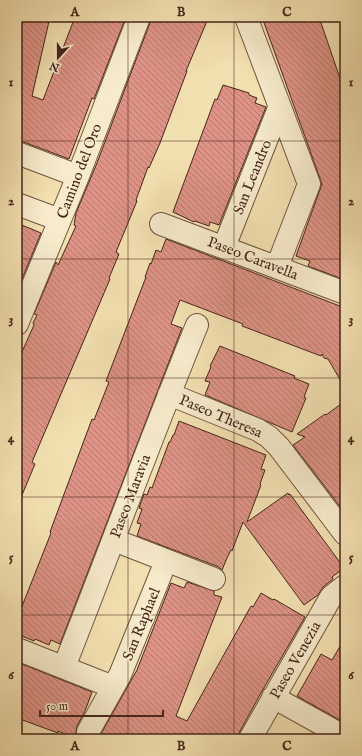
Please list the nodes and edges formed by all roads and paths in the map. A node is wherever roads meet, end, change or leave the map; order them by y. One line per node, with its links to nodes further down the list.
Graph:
1 (139, 17): 5 (street, Camino del Oro)
2 (246, 17): 3 (street, San Leandro)
3 (280, 108): 9 (street, San Leandro); 10 (street, San Leandro)
4 (17, 153): 5 (street)
5 (78, 176): 7 (street, Camino del Oro)
6 (17, 204): 7 (street)
7 (60, 220): 12 (street, Camino del Oro)
8 (161, 224): 9 (street, Paseo Caravella)
9 (224, 247): 10 (street, Paseo Caravella)
10 (277, 267): 11 (street, Paseo Caravella)
11 (345, 293)
12 (17, 324)
13 (197, 325): 14 (street, Paseo Maravia)
14 (169, 394): 15 (street, Paseo Theresa); 16 (street, Paseo Maravia)
15 (345, 534)
16 (114, 540): 17 (street); 21 (street, Paseo Maravia)
17 (166, 561): 18 (street); 22 (street, San Raphael)
18 (214, 579)
19 (345, 586): 23 (street, Paseo Venezia)
20 (17, 649): 21 (street)
21 (64, 667): 22 (street)
22 (113, 687): 24 (street, San Raphael)
23 (274, 697): 25 (street); 27 (street, Paseo Venezia)
24 (88, 732)
25 (319, 732): 26 (street)
26 (345, 737)
27 (250, 739)

